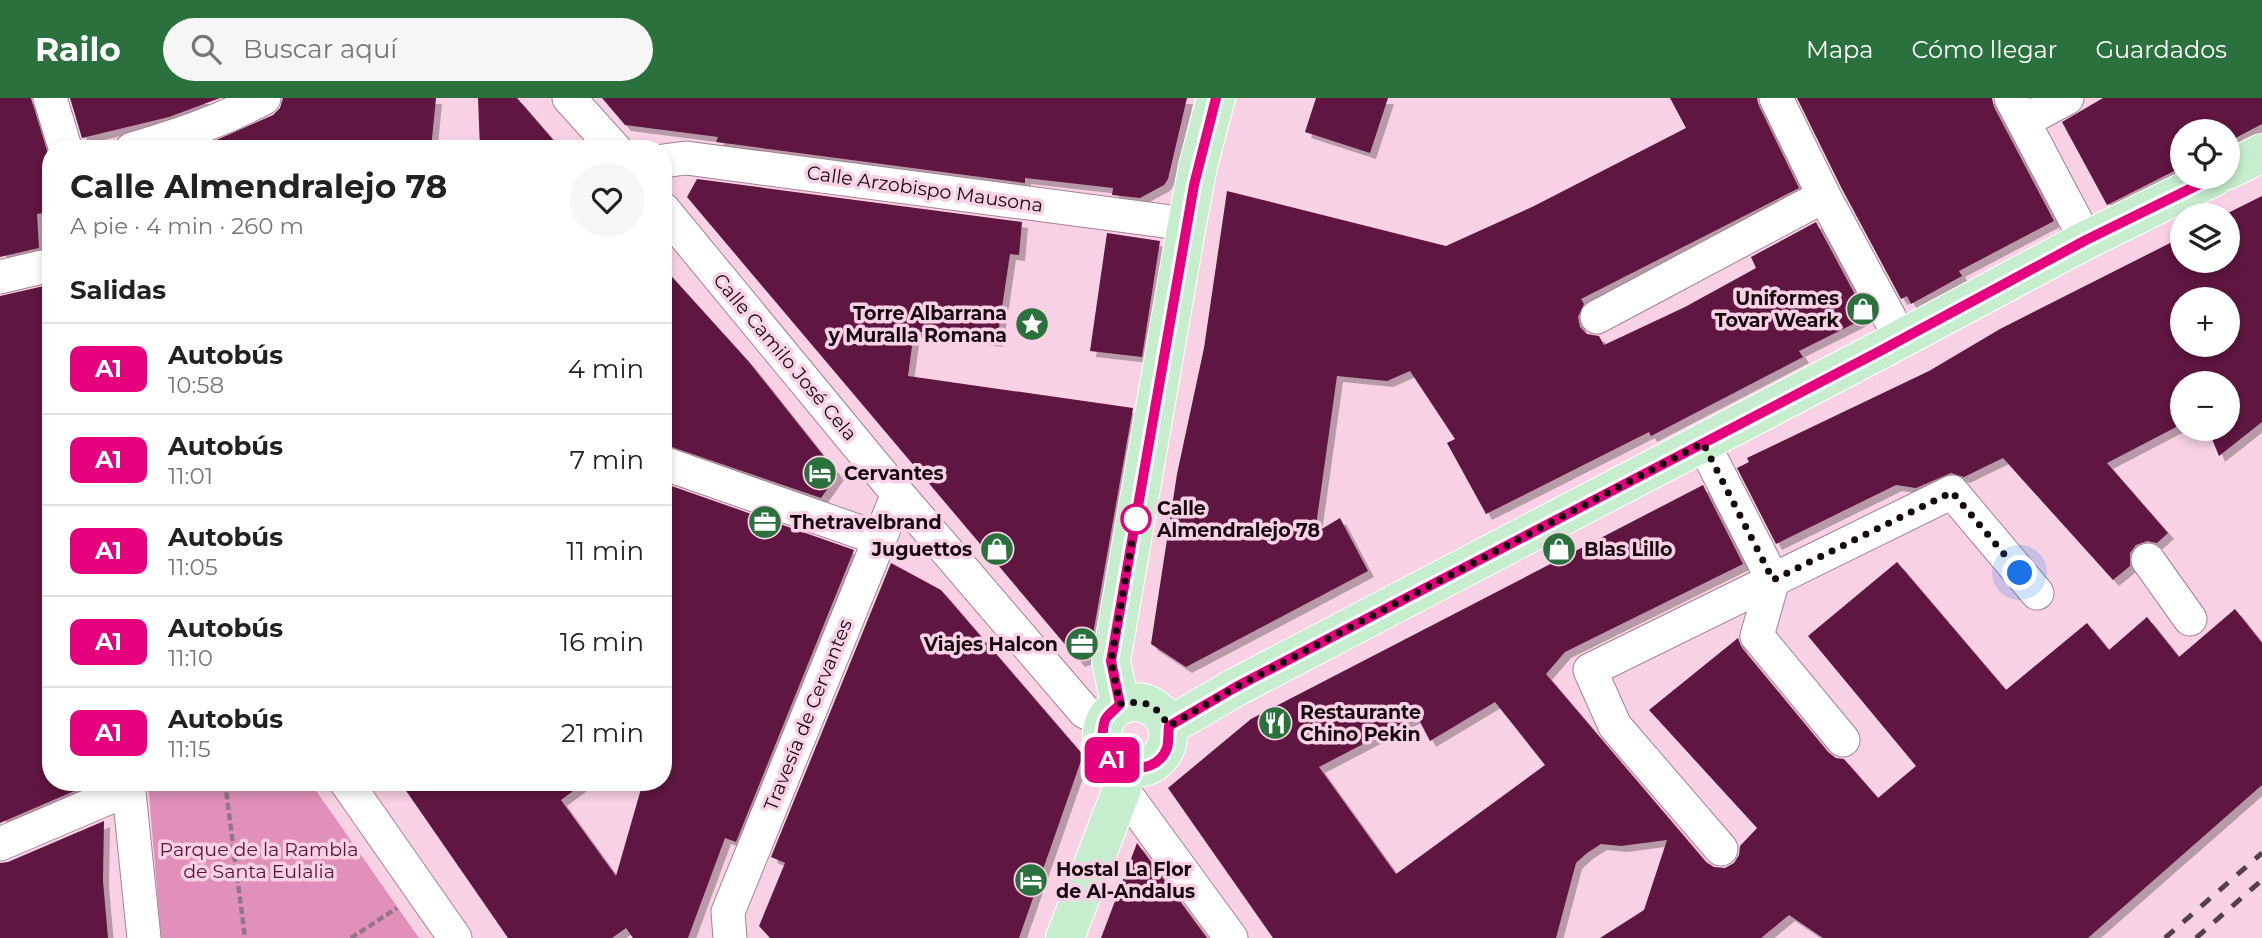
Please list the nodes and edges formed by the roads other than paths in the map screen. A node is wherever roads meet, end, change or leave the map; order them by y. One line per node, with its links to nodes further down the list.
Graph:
1 (50, 98): 8 (street)
2 (264, 98): 9 (street)
3 (569, 98): 10 (street)
4 (1216, 98): 17 (main road)
5 (1776, 98): 15 (street)
6 (2067, 98): 7 (street)
7 (2017, 110): 18 (street)
8 (63, 140)
9 (163, 140)
10 (607, 140)
11 (2262, 153): 13 (main road)
12 (672, 160): 17 (street, Calle Arzobispo Mausona)
13 (2240, 164)
14 (2190, 189): 18 (main road)
15 (1824, 196): 21 (street); 22 (street)
16 (672, 220): 25 (street, Calle Camilo José Cela)
17 (1187, 224): 31 (main road)
18 (2086, 240): 22 (main road)
19 (42, 267): 20 (street)
20 (0, 276)
21 (1597, 317)
22 (1901, 339): 23 (main road)
23 (1703, 443): 28 (street); 32 (main road)
24 (672, 466): 26 (street)
25 (898, 494): 26 (street, Travesía de Cervantes); 31 (street, Calle Camilo José Cela)
26 (880, 539): 42 (street, Travesía de Cervantes)
27 (2148, 560): 30 (street)
28 (1773, 580): 29 (street); 33 (street); 39 (street)
29 (2037, 593)
30 (2190, 619)
31 (1112, 712): 32 (main road); 34 (main road)
32 (1169, 726): 34 (main road)
33 (1843, 740)
34 (1120, 777): 43 (main road); 44 (street)
35 (118, 791): 38 (street)
36 (129, 791): 40 (street)
37 (352, 791): 41 (street)
38 (0, 844)
39 (1721, 849)
40 (144, 938)
41 (455, 938)
42 (730, 938)
43 (1065, 938)
44 (1231, 938)

